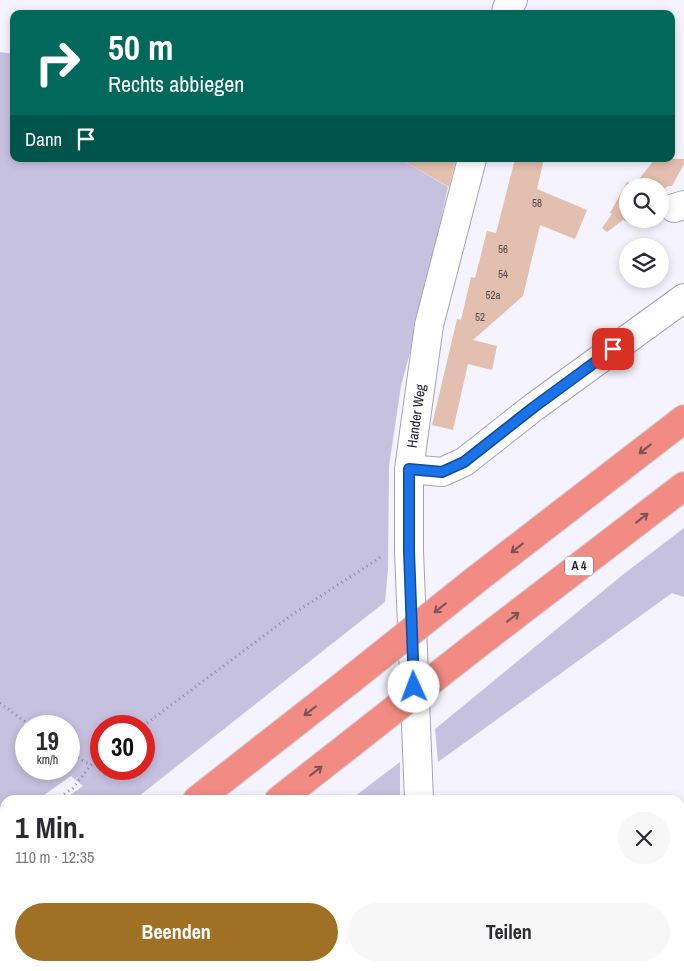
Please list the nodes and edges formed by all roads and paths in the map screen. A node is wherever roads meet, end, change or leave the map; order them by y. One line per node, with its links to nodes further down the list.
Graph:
1 (471, 162): 4 (street, Hander Weg)
2 (684, 298): 4 (street)
3 (684, 419): 12 (highway, one-way to 12, bridge)
4 (409, 469): 6 (street, Hander Weg)
5 (684, 486): 13 (highway, A 4, one-way to 5, bridge)
6 (409, 551): 9 (path); 14 (street, Hander Weg)
7 (0, 703): 8 (path)
8 (16, 715)
9 (155, 717)
10 (90, 766): 11 (path)
11 (63, 795)
12 (203, 795)
13 (286, 795)
14 (419, 795)

